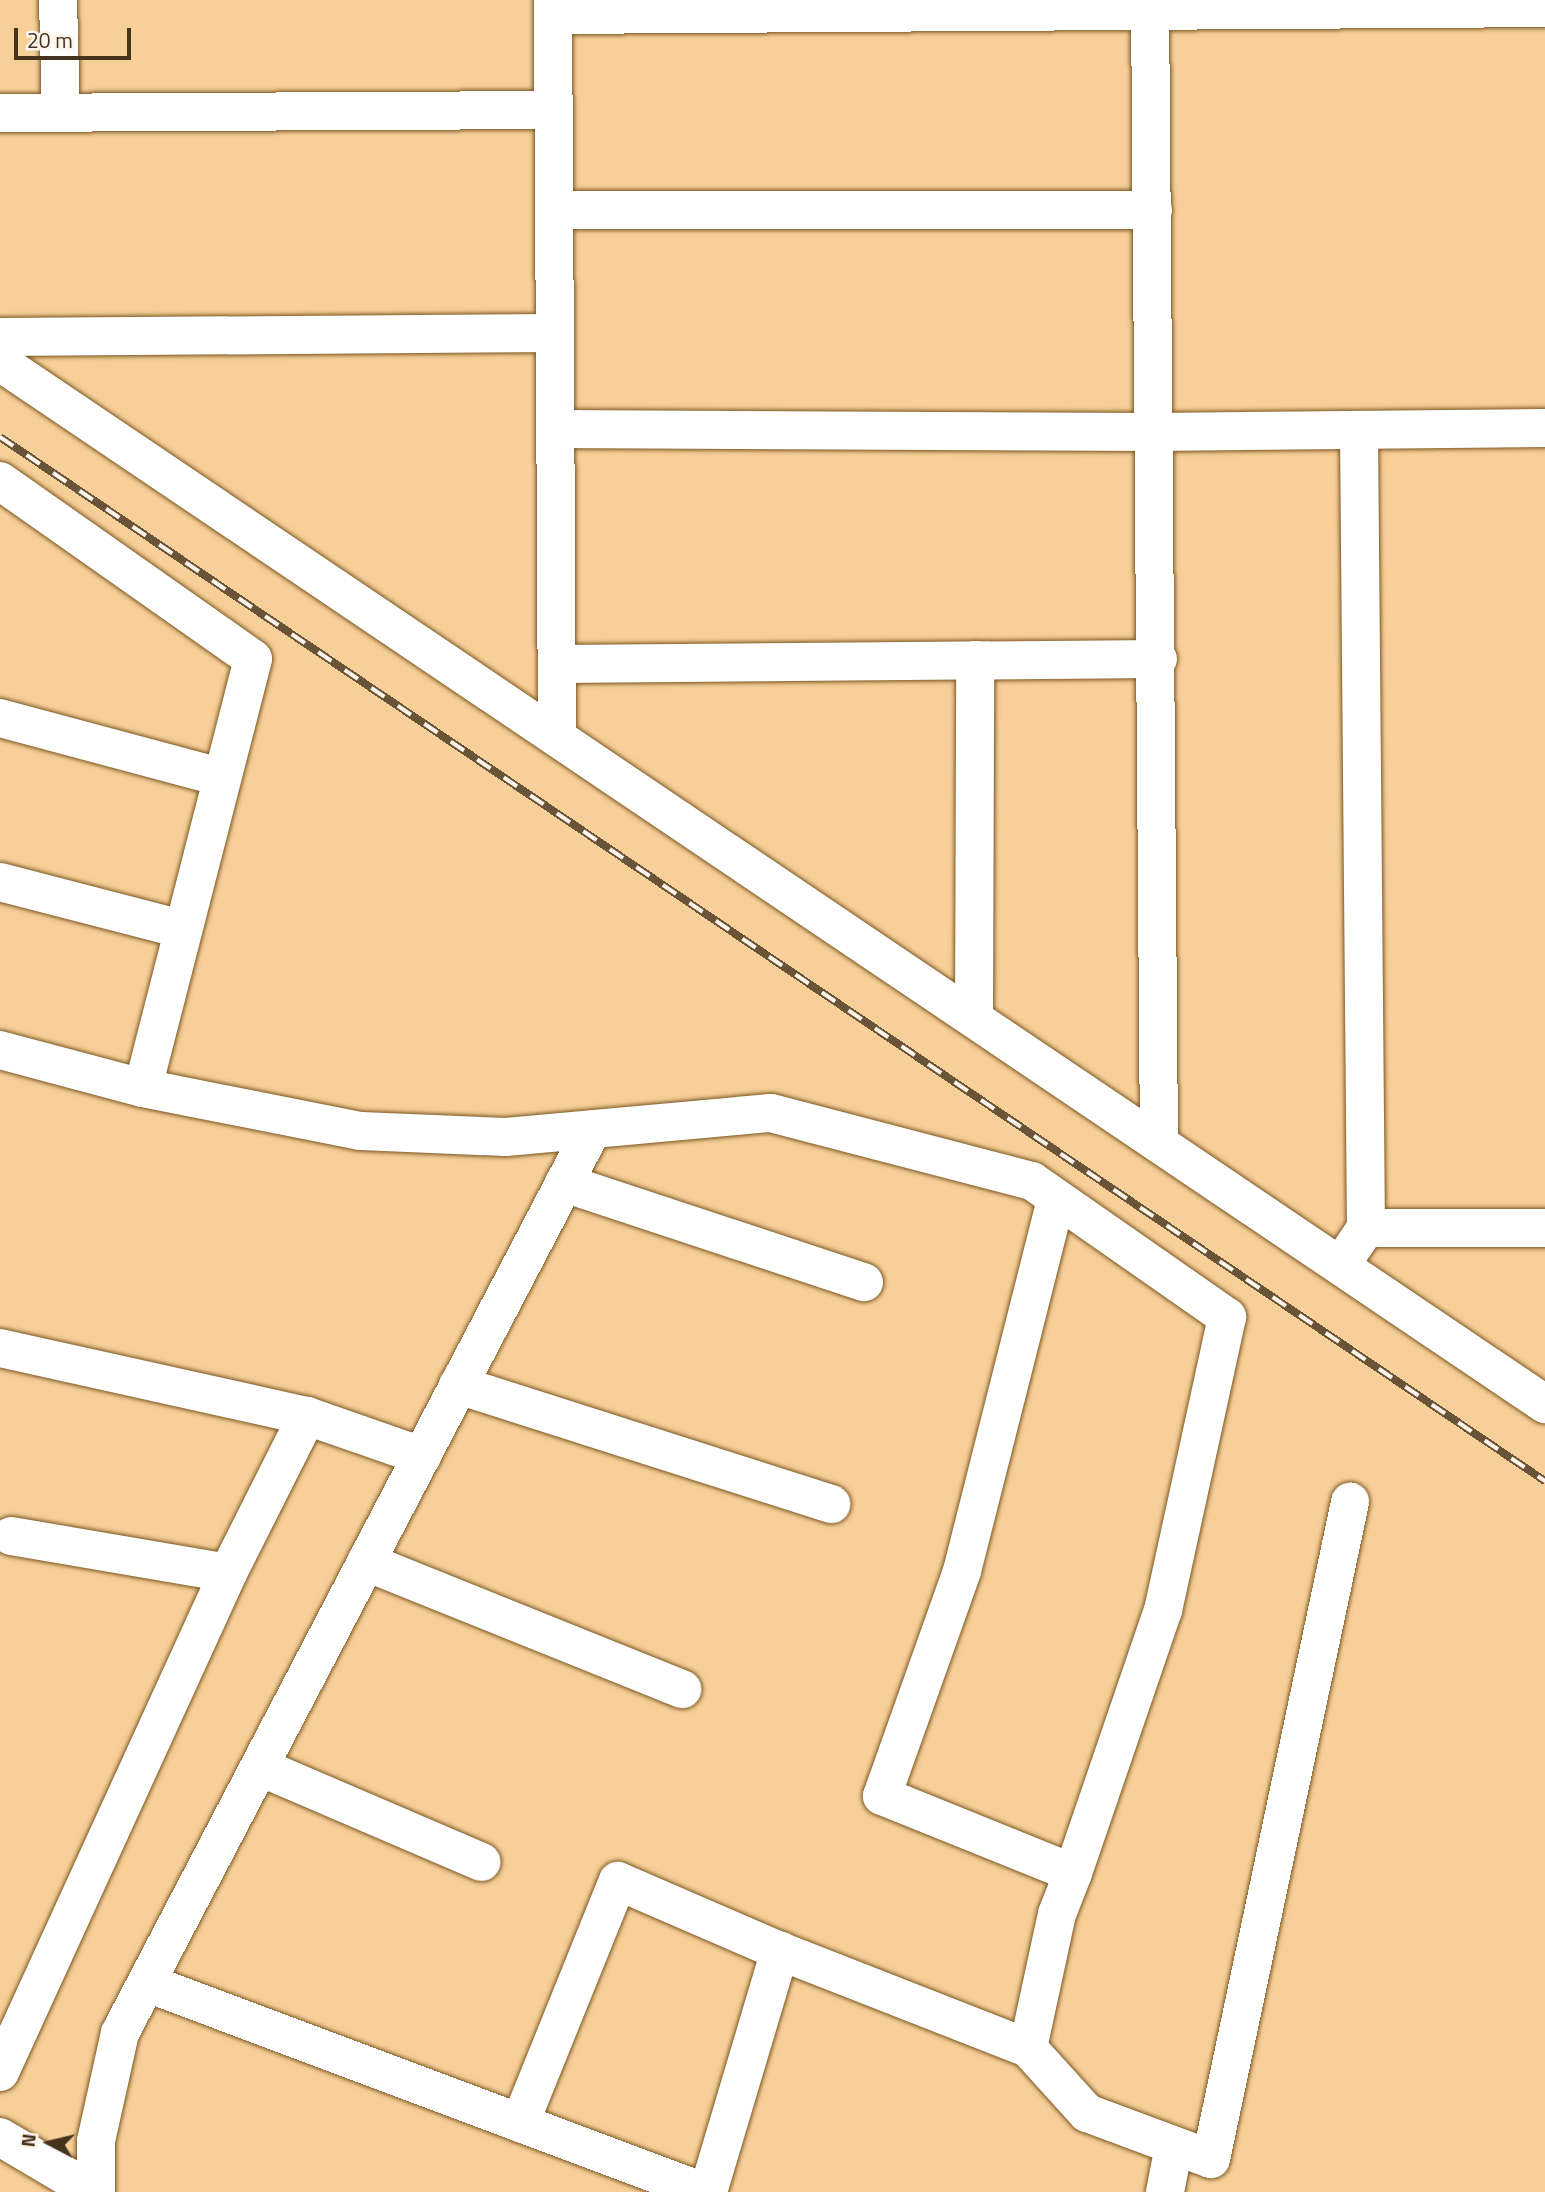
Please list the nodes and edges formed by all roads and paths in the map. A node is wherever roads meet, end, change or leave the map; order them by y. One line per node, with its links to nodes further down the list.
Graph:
1 (58, 0): 8 (street)
2 (768, 6): 3 (street); 5 (street)
3 (1037, 6): 4 (street)
4 (1150, 6): 6 (street); 11 (street)
5 (553, 7): 7 (street)
6 (1545, 8)
7 (554, 110): 8 (street); 10 (street)
8 (61, 112): 9 (street)
9 (0, 113)
10 (554, 210): 11 (street); 12 (street)
11 (1153, 210): 18 (street)
12 (555, 333): 13 (street); 16 (street)
13 (0, 337)
14 (0, 362): 24 (street)
15 (1545, 428): 17 (street)
16 (555, 429): 18 (street); 22 (street)
17 (1359, 430): 18 (street); 35 (street)
18 (1154, 432): 20 (street)
19 (0, 481): 25 (street)
20 (1157, 659): 21 (street); 32 (street)
21 (975, 660): 22 (street); 28 (street)
22 (556, 664): 24 (street)
23 (0, 718): 25 (street)
24 (557, 736): 28 (street)
25 (220, 777): 27 (street)
26 (0, 881): 27 (street)
27 (182, 929): 30 (street)
28 (974, 1017): 32 (street)
29 (0, 1050): 30 (street)
30 (143, 1088): 31 (street)
31 (592, 1130): 33 (street); 34 (street)
32 (1159, 1142): 37 (street)
33 (564, 1183): 38 (street); 40 (street)
34 (1056, 1199): 52 (street); 52 (street)
35 (1366, 1228): 36 (street); 37 (street)
36 (1545, 1228)
37 (1341, 1263): 41 (street)
38 (864, 1282)
39 (0, 1348): 42 (street)
40 (458, 1385): 43 (street); 45 (street)
41 (1545, 1404)
42 (307, 1416): 43 (street); 48 (street)
43 (422, 1456): 47 (street)
44 (1350, 1502): 59 (street)
45 (831, 1504)
46 (4, 1541): 48 (street)
47 (366, 1562): 49 (street); 50 (street)
48 (228, 1573): 56 (street)
49 (682, 1689)
50 (260, 1767): 51 (street); 54 (street)
51 (482, 1862)
52 (1073, 1873): 55 (street)
53 (780, 1951): 55 (street); 57 (street); 61 (street)
54 (147, 1983): 57 (street); 60 (street)
55 (1028, 2048): 59 (street)
56 (0, 2072)
57 (520, 2123): 61 (street)
58 (0, 2137): 60 (street)
59 (1174, 2146): 62 (street)
60 (95, 2192)
61 (706, 2192)
62 (1165, 2192)

